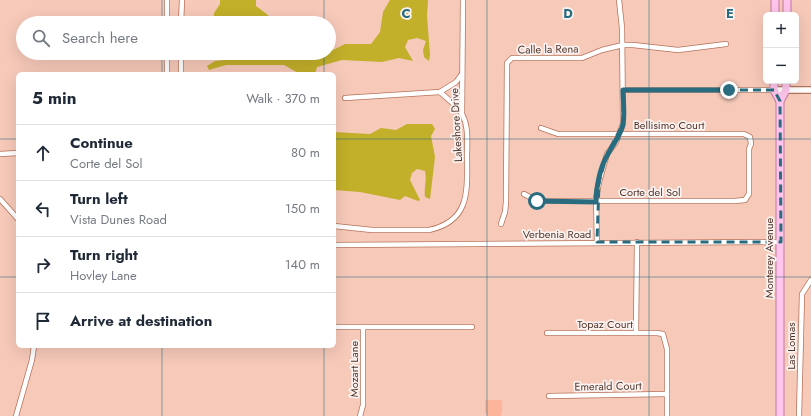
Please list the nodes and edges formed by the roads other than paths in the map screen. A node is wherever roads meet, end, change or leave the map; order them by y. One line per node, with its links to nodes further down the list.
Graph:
1 (167, 0): 9 (street)
2 (182, 0): 10 (street)
3 (463, 0): 17 (street, Lakeshore Drive)
4 (619, 0): 12 (street)
5 (775, 0): 7 (main road)
6 (787, 0): 8 (main road)
7 (775, 12)
8 (787, 12)
9 (167, 16)
10 (181, 16)
11 (726, 44): 12 (street, Calle la Rena)
12 (623, 45): 20 (street); 37 (street, Calle la Rena)
13 (167, 60): 15 (street)
14 (181, 60): 16 (street)
15 (167, 72)
16 (181, 72)
17 (462, 73): 24 (street); 27 (street, Lakeshore Drive)
18 (774, 84): 21 (main road, Monterey Avenue)
19 (786, 84): 22 (main road, Monterey Avenue)
20 (623, 90): 21 (street); 29 (street)
21 (774, 90): 22 (street); 26 (main road, Monterey Avenue)
22 (786, 90): 23 (street); 26 (main road, Monterey Avenue)
23 (811, 90)
24 (440, 92): 25 (street); 27 (street)
25 (345, 98)
26 (780, 101): 41 (main road, Monterey Avenue)
27 (462, 114): 38 (street, Lakeshore Drive)
28 (541, 128): 29 (street, Bellisimo Court)
29 (619, 134): 33 (street, Bellisimo Court); 35 (street)
30 (16, 153): 31 (street)
31 (0, 154)
32 (524, 194): 35 (street, Corte del Sol)
33 (749, 194): 35 (street, Corte del Sol)
34 (0, 199): 36 (street)
35 (596, 202): 39 (street)
36 (16, 216)
37 (501, 224)
38 (336, 226)
39 (597, 242): 40 (street, Verbenia Road); 42 (street, Verbenia Road)
40 (637, 242): 41 (street, Verbenia Road); 48 (street)
41 (781, 242): 55 (main road, Monterey Avenue)
42 (336, 244)
43 (811, 280): 56 (street, Las Lomas)
44 (336, 327): 45 (street, Mozart Lane)
45 (363, 327): 46 (street); 53 (street, Mozart Lane)
46 (472, 327)
47 (547, 333): 48 (street, Topaz Court)
48 (636, 333): 50 (street, Topaz Court)
49 (34, 348): 52 (street)
50 (667, 394): 51 (street, Emerald Court); 54 (street)
51 (549, 396)
52 (16, 416)
53 (360, 416)
54 (667, 416)
55 (780, 416)
56 (799, 416)

